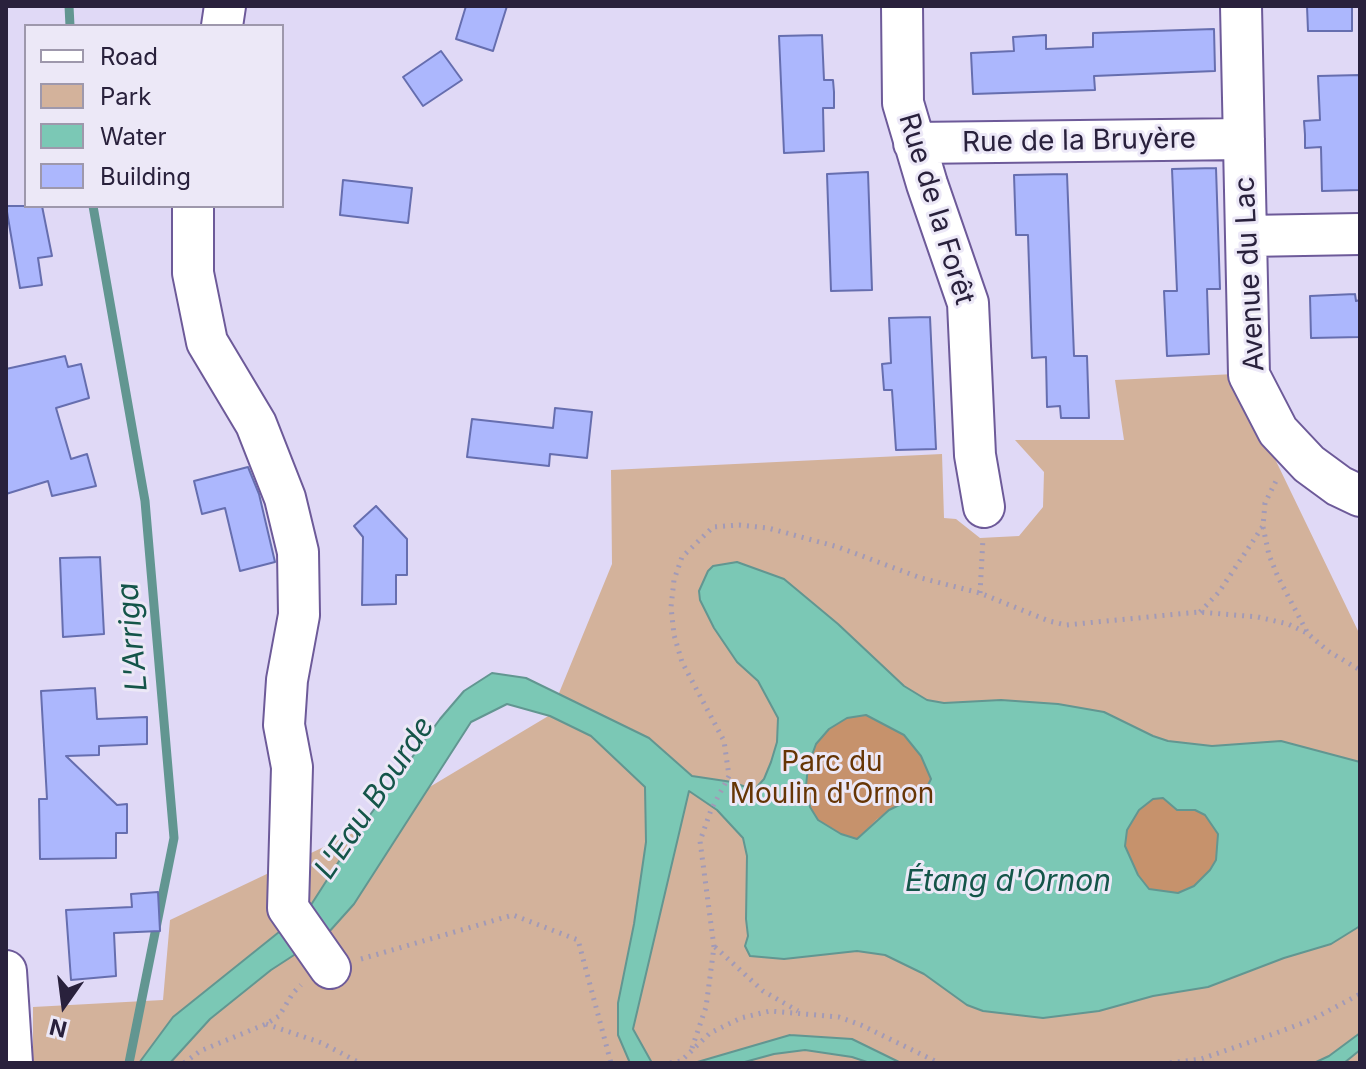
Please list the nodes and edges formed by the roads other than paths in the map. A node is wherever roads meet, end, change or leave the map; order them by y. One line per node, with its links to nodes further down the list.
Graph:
1 (902, 6): 4 (street, Rue de la Forêt)
2 (1241, 6): 3 (street, Avenue du Lac)
3 (1244, 139): 4 (street, Rue de la Bruyère); 7 (street, Avenue du Lac)
4 (914, 143): 9 (street, Rue de la Forêt)
5 (193, 208): 10 (street)
6 (1360, 234): 7 (street)
7 (1247, 236): 8 (street, Avenue du Lac)
8 (1360, 496)
9 (984, 507)
10 (330, 968)
11 (6, 971): 12 (street)
12 (10, 1061)

